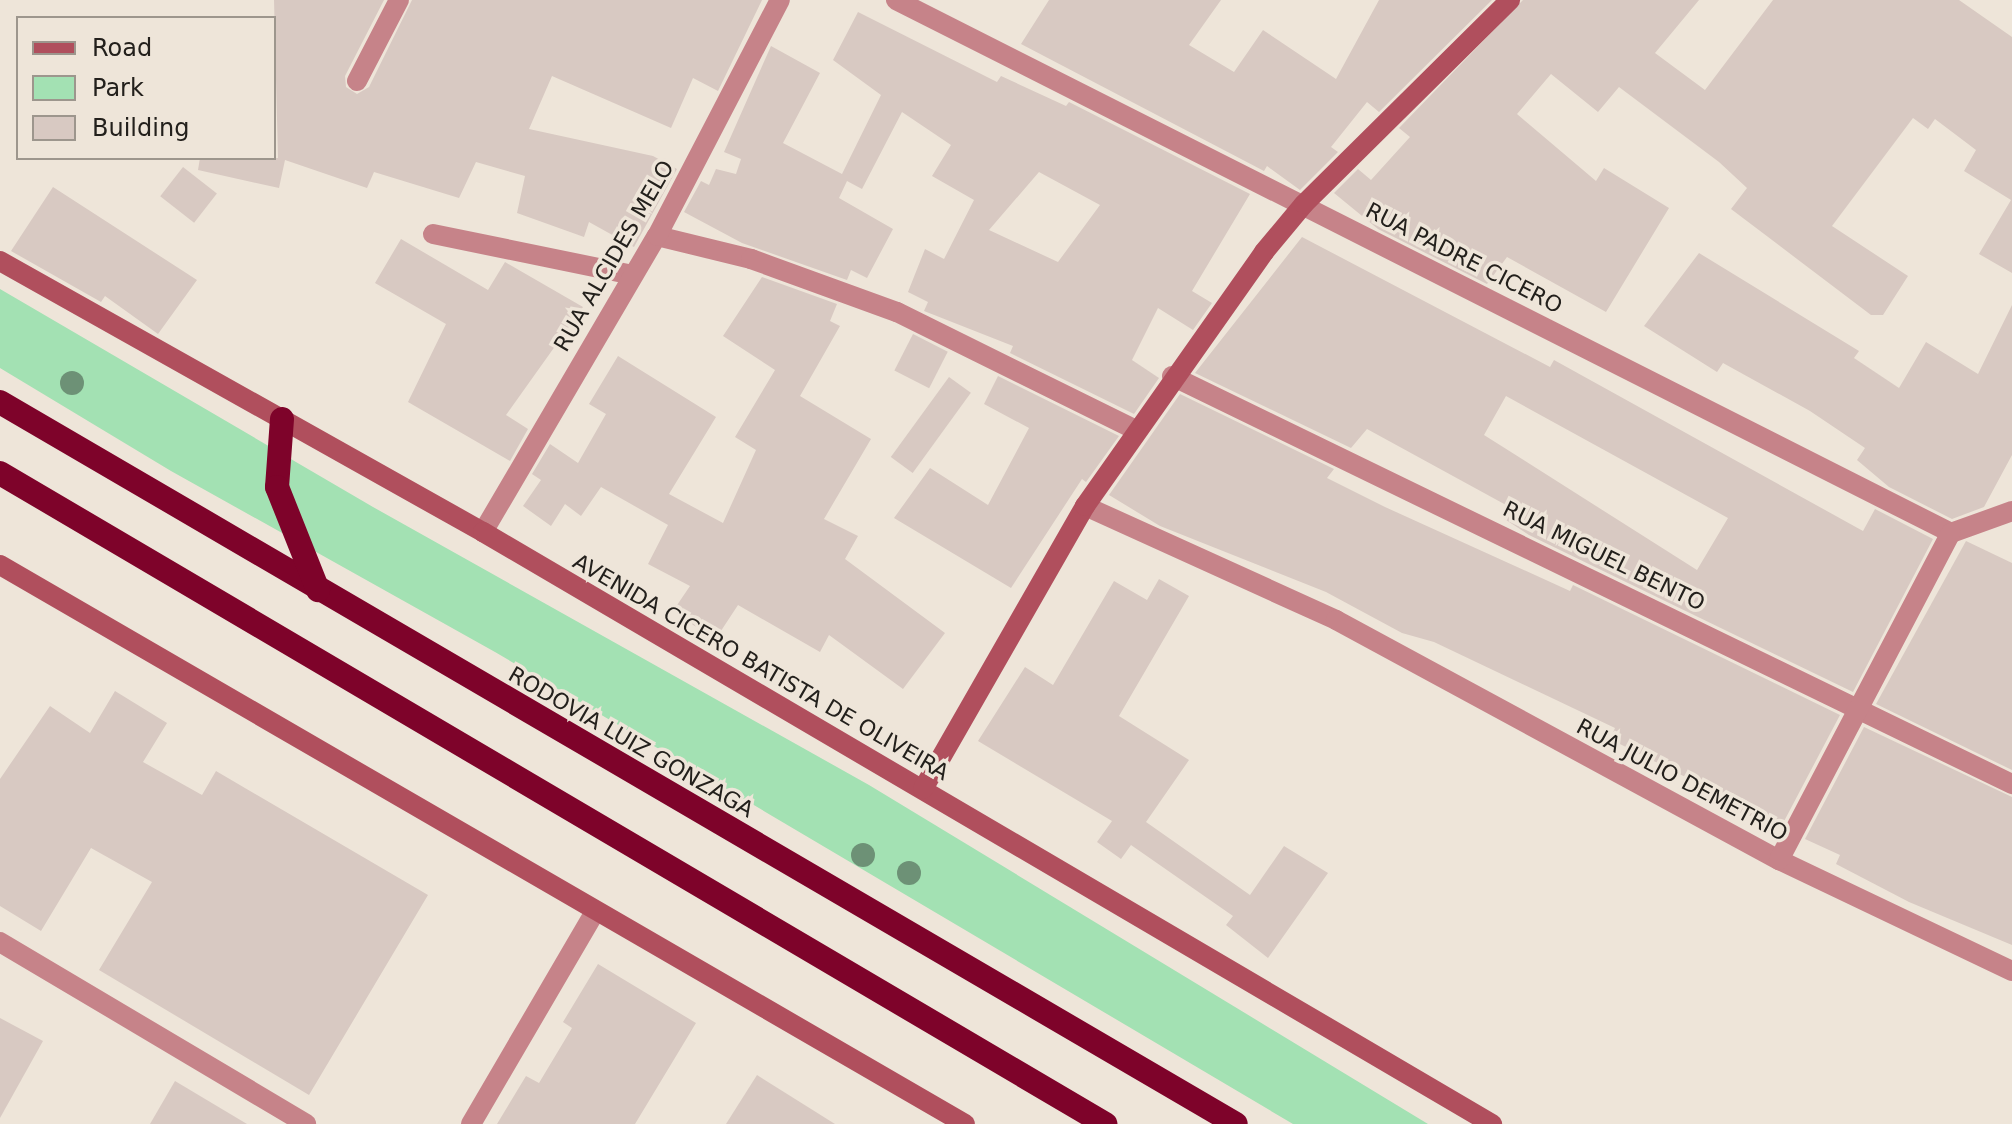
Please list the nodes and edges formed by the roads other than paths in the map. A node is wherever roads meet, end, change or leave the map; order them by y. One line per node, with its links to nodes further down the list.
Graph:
1 (399, 0): 5 (street)
2 (780, 0): 8 (street, RUA ALCIDES MELO)
3 (896, 0): 6 (street, RUA PADRE CICERO)
4 (1510, 0): 6 (main road)
5 (357, 81)
6 (1304, 204): 11 (main road); 19 (street, RUA PADRE CICERO)
7 (433, 234): 10 (street)
8 (657, 236): 10 (street, RUA ALCIDES MELO); 14 (street)
9 (0, 261): 13 (main road, AVENIDA CICERO BATISTA DE OLIVEIRA)
10 (633, 275): 18 (street, RUA ALCIDES MELO)
11 (1172, 376): 14 (main road); 22 (street, RUA MIGUEL BENTO)
12 (0, 402): 21 (highway, RODOVIA LUIZ GONZAGA)
13 (282, 419): 18 (main road, AVENIDA CICERO BATISTA DE OLIVEIRA); 21 (highway)
14 (1136, 430): 16 (main road)
15 (0, 473): 32 (highway)
16 (1085, 506): 24 (main road); 25 (street, RUA JULIO DEMETRIO)
17 (2012, 511): 19 (street)
18 (483, 532): 24 (main road, AVENIDA CICERO BATISTA DE OLIVEIRA)
19 (1951, 533): 22 (street)
20 (0, 565): 26 (main road)
21 (318, 590): 33 (highway, RODOVIA LUIZ GONZAGA)
22 (1860, 709): 23 (street, RUA MIGUEL BENTO); 25 (street)
23 (2012, 784)
24 (923, 789): 34 (main road, AVENIDA CICERO BATISTA DE OLIVEIRA)
25 (1779, 860): 28 (street, RUA JULIO DEMETRIO)
26 (595, 912): 30 (street); 31 (main road)
27 (0, 942): 29 (street)
28 (2012, 971)
29 (306, 1124)
30 (471, 1124)
31 (965, 1124)
32 (1105, 1124)
33 (1236, 1124)
34 (1492, 1124)

